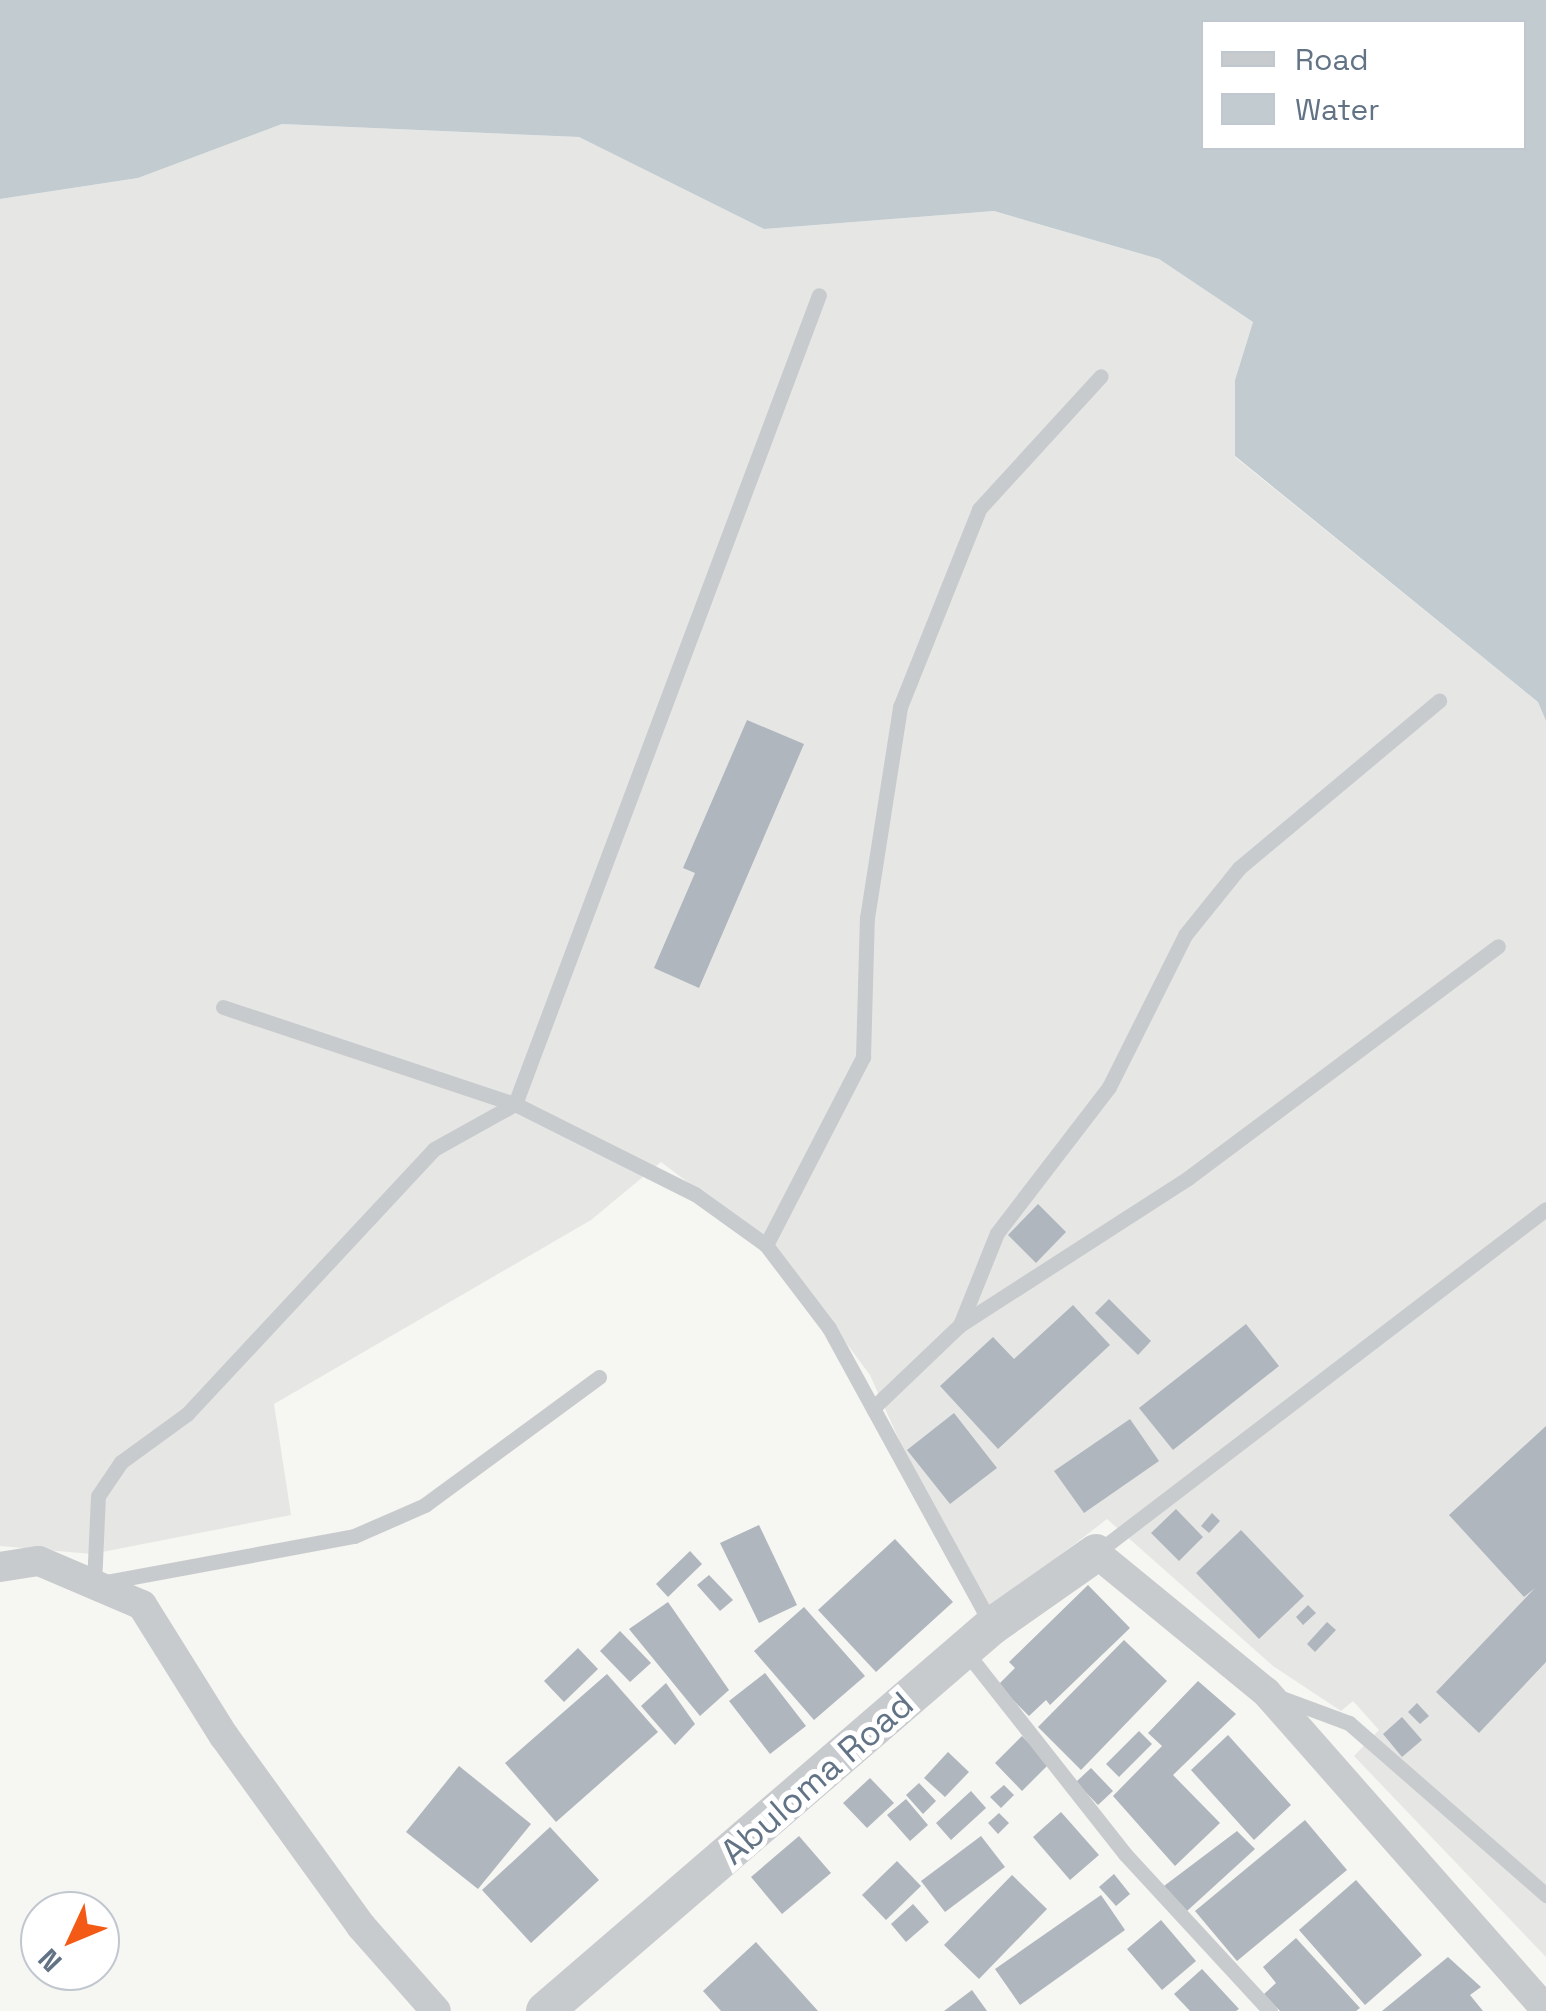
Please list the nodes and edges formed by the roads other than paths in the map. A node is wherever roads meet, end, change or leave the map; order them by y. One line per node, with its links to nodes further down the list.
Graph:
1 (818, 295): 6 (lane)
2 (1101, 376): 8 (lane)
3 (1438, 701): 9 (lane)
4 (1498, 946): 9 (lane)
5 (222, 1007): 6 (lane)
6 (515, 1104): 8 (lane); 14 (lane)
7 (1546, 1209): 12 (lane)
8 (766, 1245): 11 (lane)
9 (960, 1325): 11 (lane)
10 (599, 1377): 14 (lane)
11 (873, 1408): 15 (lane)
12 (1096, 1553): 15 (street, Abuloma Road); 16 (street)
13 (0, 1567): 14 (street)
14 (94, 1584): 19 (street)
15 (978, 1638): 20 (street, Abuloma Road); 21 (lane)
16 (1266, 1692): 17 (lane); 18 (street)
17 (1546, 1895)
18 (1546, 2010)
19 (436, 2011)
20 (545, 2011)
21 (1270, 2011)

